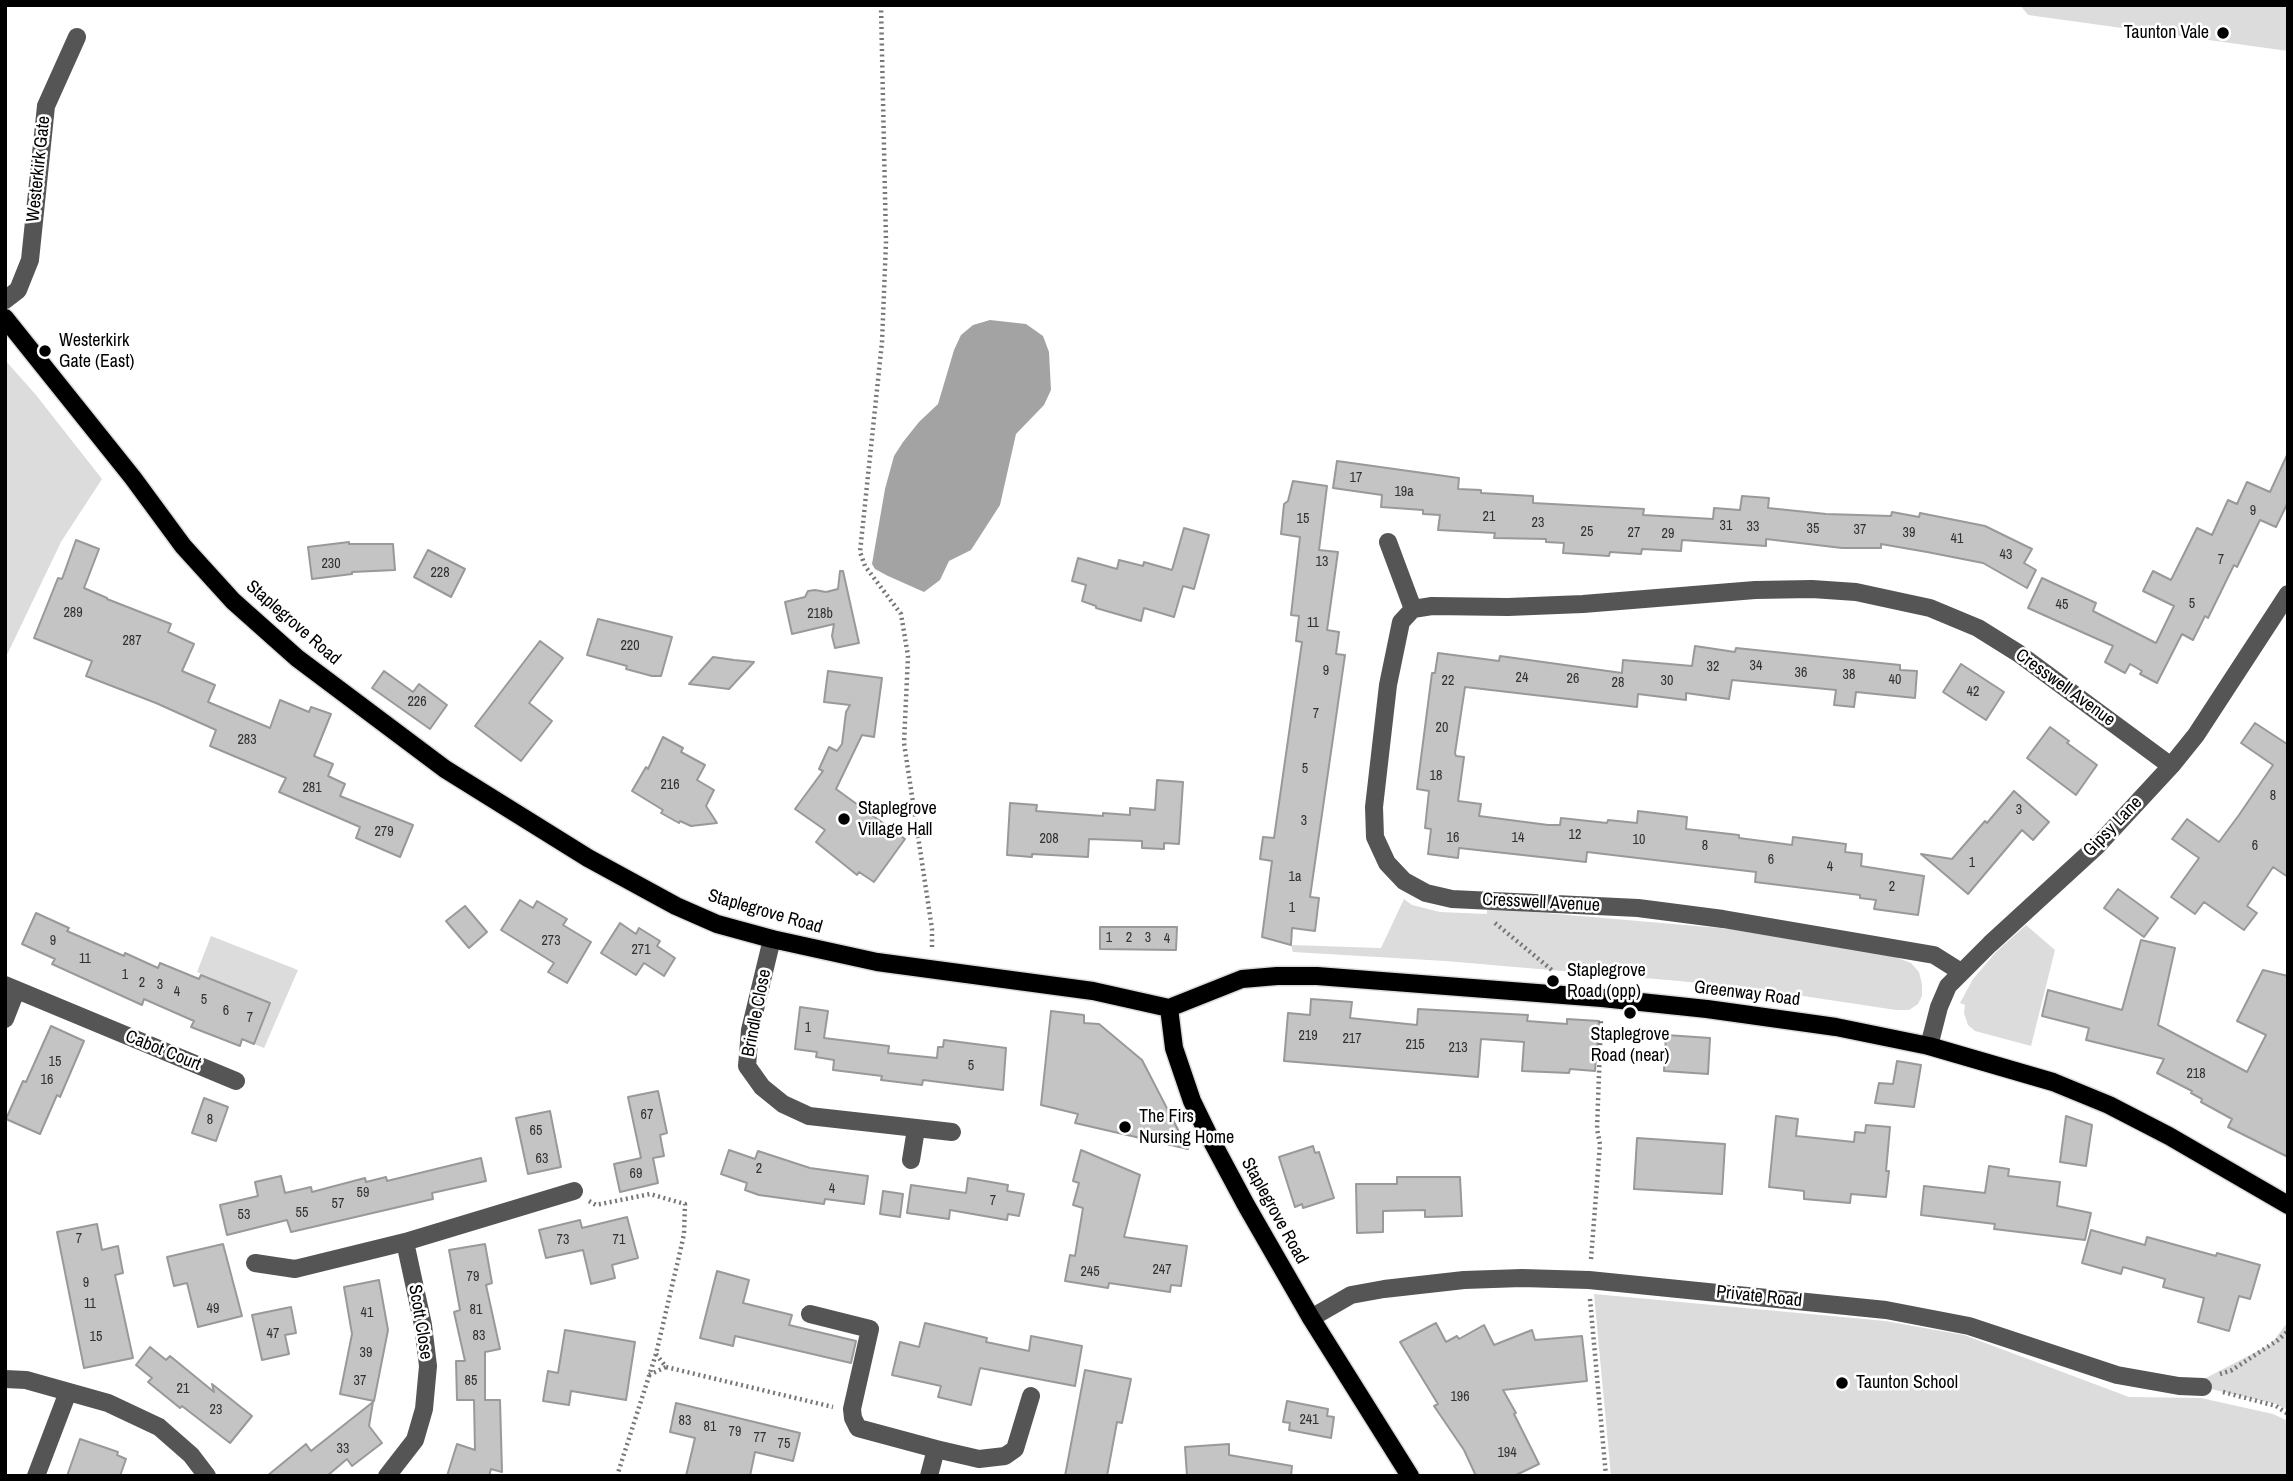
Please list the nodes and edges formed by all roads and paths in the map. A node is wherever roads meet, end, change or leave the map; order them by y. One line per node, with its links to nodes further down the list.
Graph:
1 (881, 5): 11 (path)
2 (77, 37): 3 (street, Westerkirk Gate)
3 (5, 300)
4 (5, 318): 10 (main road, Staplegrove Road)
5 (1388, 542): 7 (street)
6 (2288, 594): 8 (street, Gipsy Lane)
7 (1413, 609): 8 (street, Cresswell Avenue); 9 (street, Cresswell Avenue)
8 (2171, 766): 12 (street, Gipsy Lane)
9 (1483, 901): 12 (street, Cresswell Avenue); 13 (path)
10 (772, 939): 11 (main road, Staplegrove Road); 20 (street, Brindle Close)
11 (933, 968): 16 (main road, Staplegrove Road)
12 (1961, 972): 18 (street, Gipsy Lane)
13 (1557, 975)
14 (11, 988): 17 (street); 19 (street, Cabot Court)
15 (1602, 998): 16 (main road, Greenway Road); 18 (main road, Greenway Road); 27 (path)
16 (1169, 1008): 29 (main road, Staplegrove Road)
17 (5, 1020)
18 (1929, 1046): 24 (main road, Greenway Road)
19 (236, 1081)
20 (916, 1129): 21 (street, Brindle Close); 22 (street)
21 (952, 1132)
22 (911, 1160)
23 (574, 1191): 25 (street); 31 (path)
24 (2288, 1205)
25 (405, 1242): 26 (street); 44 (street, Scott Close)
26 (254, 1263)
27 (1589, 1280): 29 (street, Private Road); 35 (street, Private Road); 48 (path)
28 (810, 1314): 39 (street)
29 (1311, 1318): 47 (main road, Staplegrove Road)
30 (2288, 1331): 35 (path)
31 (656, 1354): 32 (path); 33 (path)
32 (666, 1367): 33 (path); 39 (path)
33 (648, 1375): 45 (path)
34 (5, 1379): 37 (street)
35 (2179, 1386): 36 (street, Private Road)
36 (2203, 1387): 40 (path)
37 (68, 1392): 42 (street); 43 (street)
38 (1031, 1396): 41 (street)
39 (852, 1409): 41 (street)
40 (2288, 1414)
41 (936, 1449): 46 (street)
42 (36, 1476)
43 (207, 1476)
44 (387, 1476)
45 (617, 1476)
46 (929, 1476)
47 (1410, 1476)
48 (1606, 1476)

